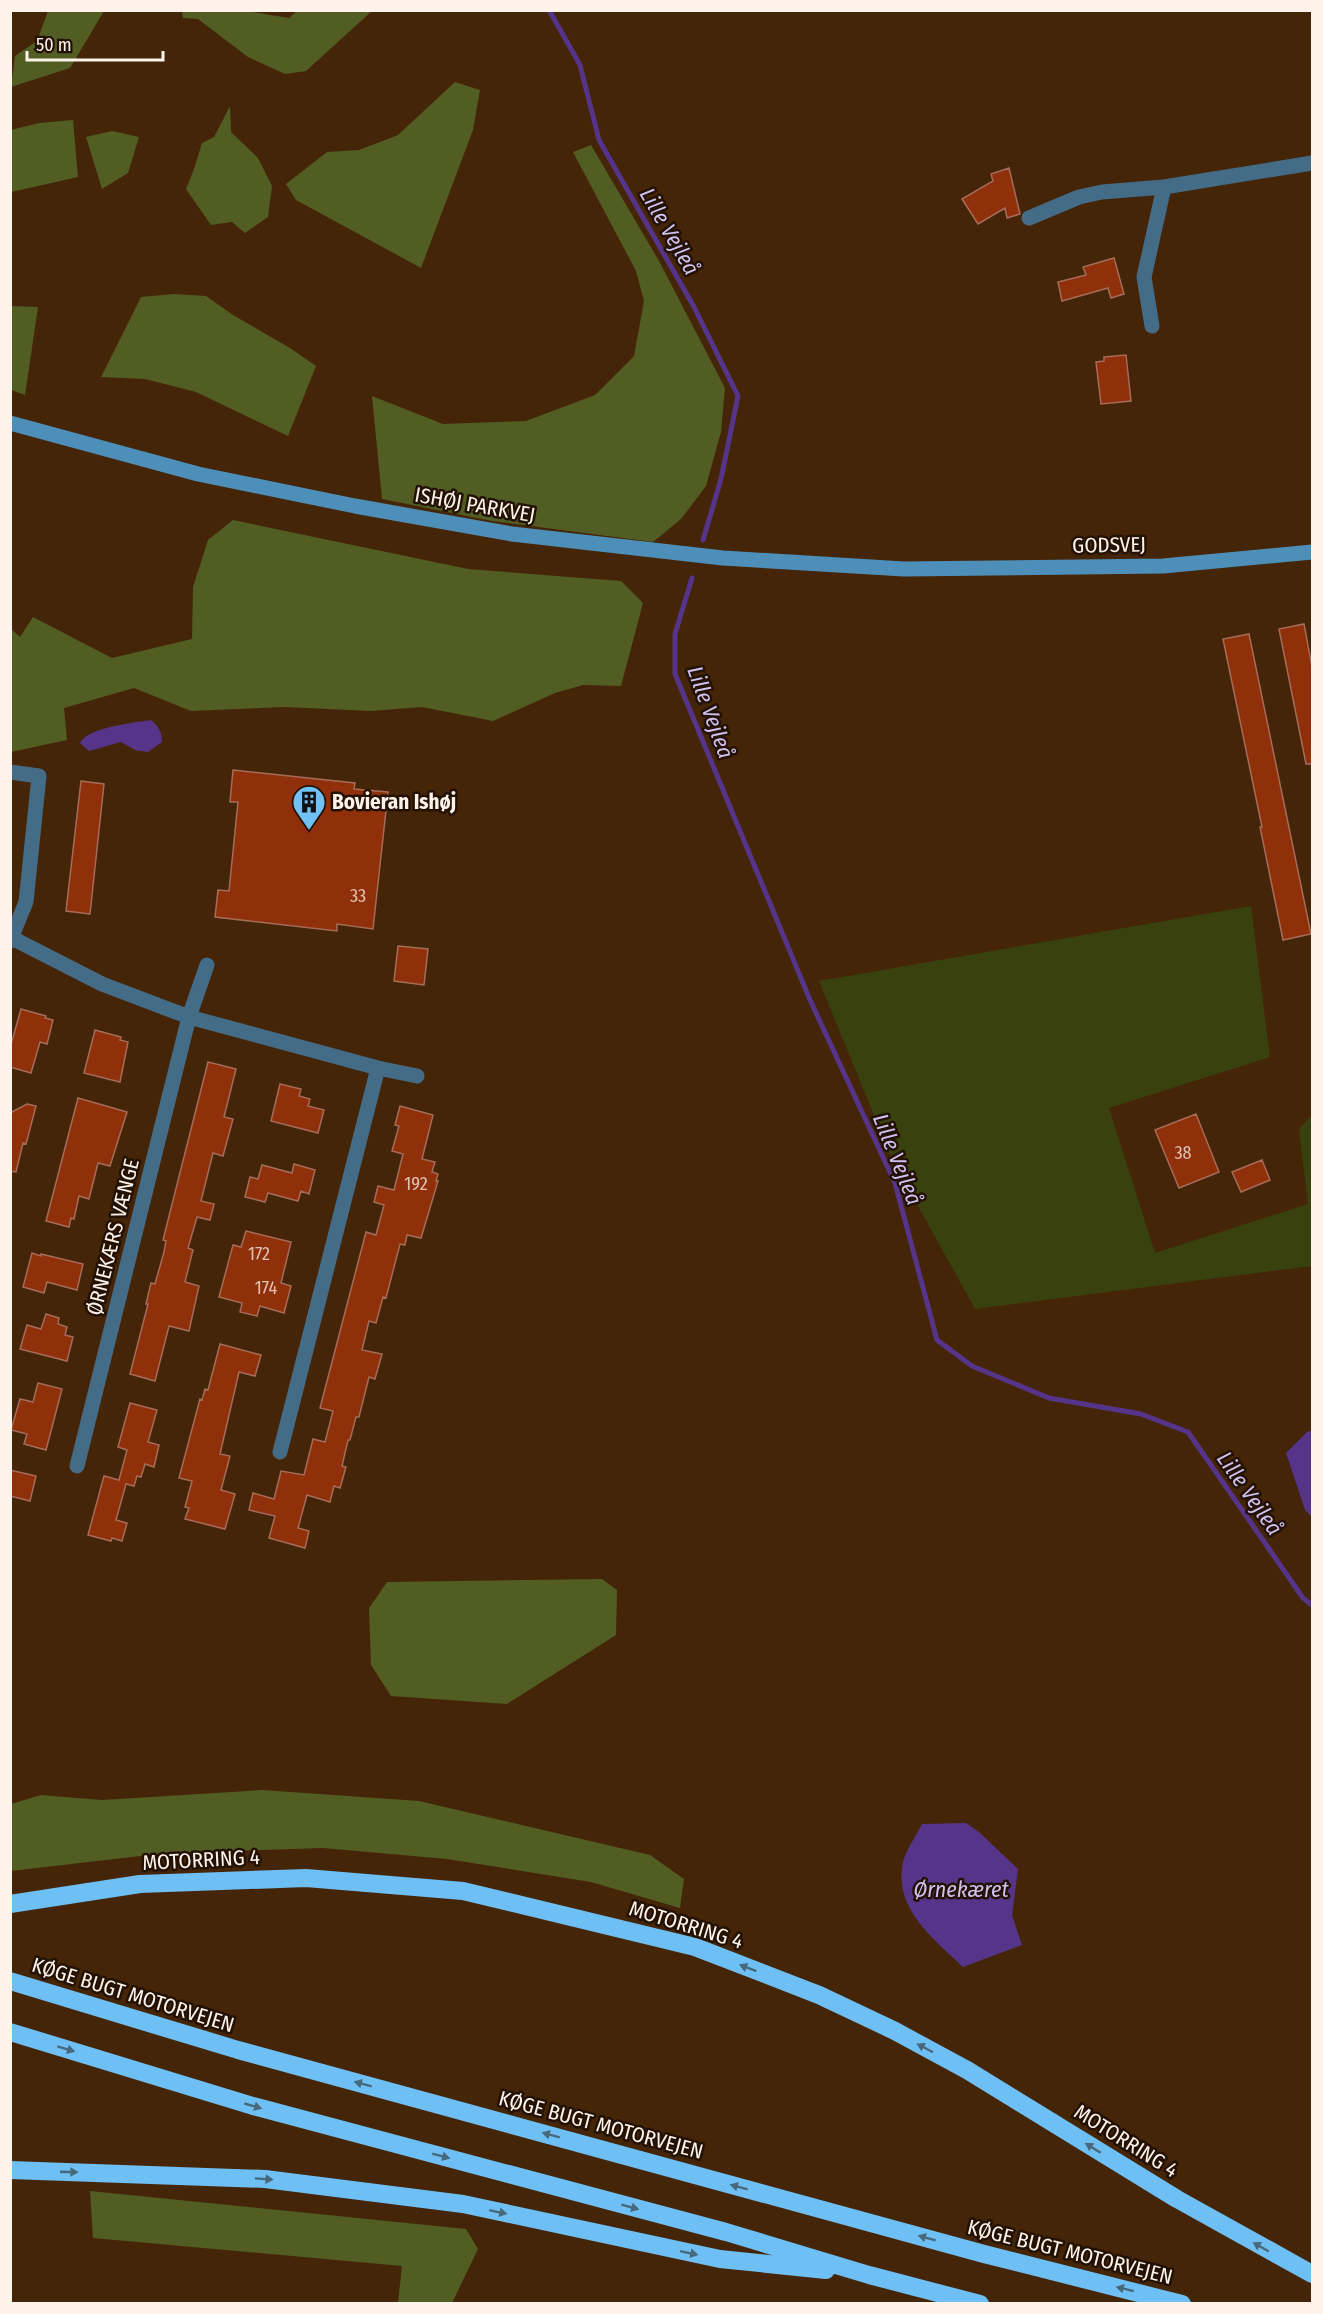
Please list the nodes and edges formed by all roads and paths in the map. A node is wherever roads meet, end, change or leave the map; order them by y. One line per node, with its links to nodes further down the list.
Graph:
1 (1312, 163): 2 (street)
2 (1164, 187): 3 (street); 4 (street)
3 (1029, 218)
4 (1152, 326)
5 (10, 418): 7 (street, ISHØJ PARKVEJ)
6 (10, 423): 7 (street, ISHØJ PARKVEJ)
7 (46, 432): 9 (street, ISHØJ PARKVEJ)
8 (1312, 552): 9 (street, GODSVEJ)
9 (904, 569)
10 (10, 772): 11 (street)
11 (11, 939): 13 (street)
12 (207, 965): 13 (street, ØRNEKÆRS VÆNGE)
13 (189, 1017): 14 (street); 17 (street, ØRNEKÆRS VÆNGE)
14 (378, 1068): 15 (street); 16 (street)
15 (417, 1076)
16 (280, 1452)
17 (77, 1466)
18 (10, 1904): 22 (highway, MOTORRING 4, one-way to 18)
19 (10, 1981): 25 (highway, KØGE BUGT MOTORVEJEN, one-way to 19)
20 (10, 2032): 23 (highway, one-way to 23)
21 (10, 2170): 23 (highway, one-way to 23)
22 (1312, 2274)
23 (869, 2275): 24 (highway)
24 (980, 2304)
25 (1182, 2304)

